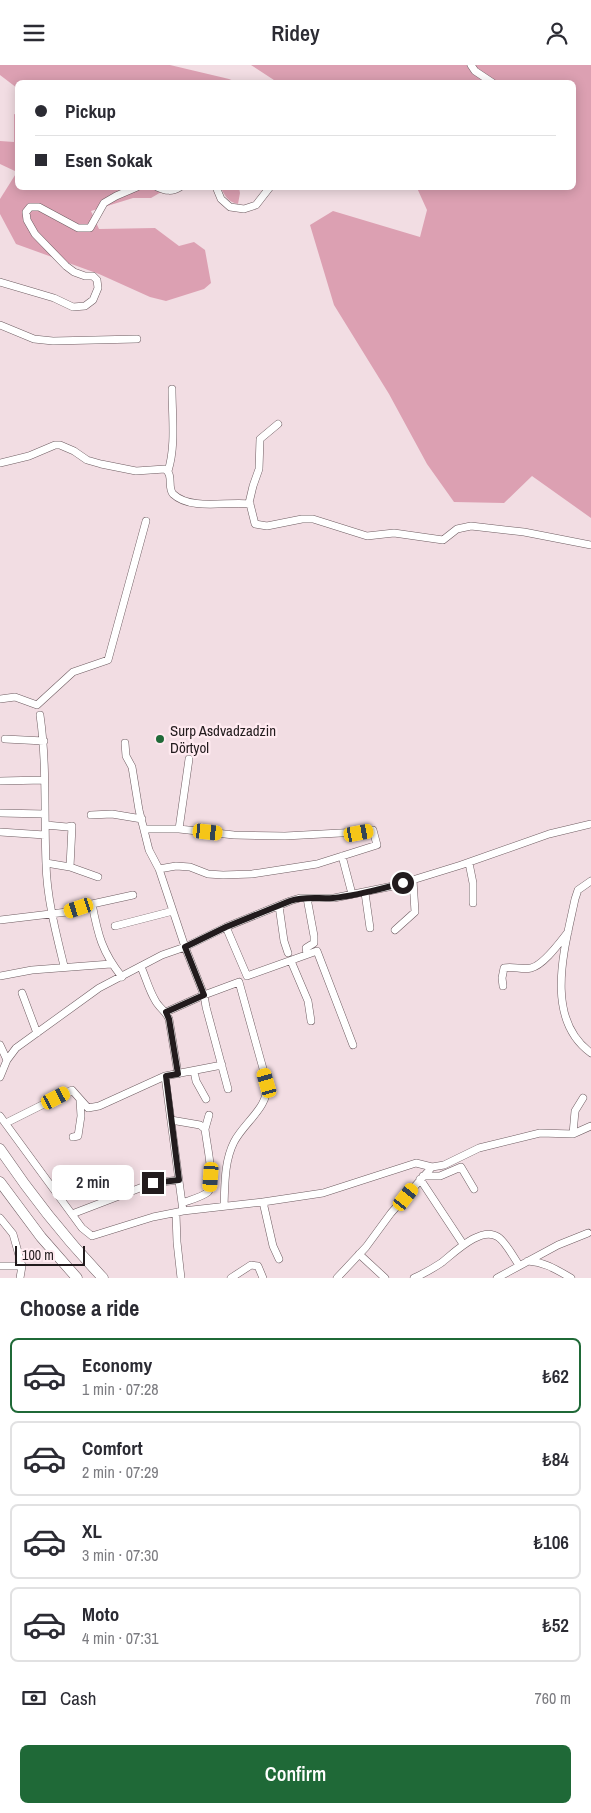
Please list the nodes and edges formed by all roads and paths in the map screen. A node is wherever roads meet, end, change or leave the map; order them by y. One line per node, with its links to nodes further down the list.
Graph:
1 (470, 65): 2 (street)
2 (488, 80)
3 (130, 190): 6 (street)
4 (217, 190): 5 (street)
5 (268, 190)
6 (0, 281)
7 (0, 325): 8 (street)
8 (137, 339)
9 (172, 389): 12 (street)
10 (278, 424): 13 (street)
11 (0, 463): 12 (street)
12 (168, 471): 13 (street)
13 (250, 504): 15 (street)
14 (146, 521): 16 (street)
15 (591, 545)
16 (0, 699)
17 (40, 715): 19 (street)
18 (5, 739): 19 (street)
19 (44, 741): 22 (street)
20 (125, 743): 27 (street)
21 (189, 759): 31 (street)
22 (44, 779): 23 (street); 25 (street)
23 (0, 781)
24 (0, 813): 25 (street)
25 (45, 814): 29 (street)
26 (91, 815): 27 (street)
27 (142, 819): 30 (street)
28 (591, 824): 36 (street)
29 (46, 825): 33 (street); 37 (street)
30 (144, 829): 31 (street); 38 (street)
31 (178, 829): 34 (street)
32 (0, 832): 33 (street)
33 (45, 835): 35 (street)
34 (342, 856): 38 (street); 43 (street)
35 (46, 863): 37 (street); 50 (street)
36 (469, 863): 40 (street); 46 (street)
37 (70, 867): 39 (street)
38 (159, 869): 49 (street)
39 (98, 877)
40 (413, 880): 42 (street); 55 (street)
41 (591, 881): 56 (street)
42 (365, 893): 43 (street); 54 (street)
43 (352, 894): 45 (street)
44 (133, 895): 47 (street)
45 (306, 898): 48 (street); 59 (street)
46 (473, 903)
47 (92, 904): 50 (street); 61 (street)
48 (279, 906): 53 (street); 58 (street)
49 (174, 911): 52 (street); 57 (street)
50 (53, 915): 51 (street); 62 (street)
51 (0, 920)
52 (115, 926)
53 (226, 927): 57 (street); 60 (street)
54 (370, 929)
55 (395, 930)
56 (568, 932): 66 (street); 74 (street)
57 (185, 947): 63 (street); 68 (street)
58 (288, 953)
59 (307, 954): 60 (street); 73 (street)
60 (291, 961): 70 (street)
61 (111, 963): 62 (street); 65 (street)
62 (64, 966): 64 (street)
63 (141, 967): 65 (street); 69 (street)
64 (0, 976)
65 (122, 977): 71 (street)
66 (503, 986)
67 (22, 993): 71 (street)
68 (204, 995): 69 (street); 76 (street); 101 (street)
69 (166, 1012): 78 (street)
70 (311, 1021)
71 (37, 1033): 75 (street)
72 (0, 1045): 75 (street)
73 (353, 1045)
74 (591, 1053)
75 (6, 1060): 80 (street)
76 (222, 1065): 77 (street); 81 (street)
77 (194, 1071): 78 (street); 84 (street)
78 (178, 1074): 79 (street)
79 (166, 1076): 83 (street); 87 (street)
80 (0, 1077)
81 (228, 1089)
82 (583, 1098): 91 (street)
83 (80, 1099): 88 (street); 92 (street)
84 (206, 1099)
85 (209, 1115): 90 (street)
86 (0, 1116): 88 (street)
87 (171, 1120): 90 (street); 96 (street)
88 (6, 1123): 103 (street)
89 (591, 1126): 91 (street)
90 (205, 1129): 100 (street)
91 (573, 1135): 94 (street)
92 (73, 1137)
93 (0, 1149): 115 (highway)
94 (432, 1167): 95 (street); 99 (street)
95 (422, 1177): 98 (street); 106 (street); 107 (street)
96 (179, 1180): 100 (street); 103 (street)
97 (0, 1182): 114 (highway)
98 (474, 1189)
99 (262, 1202): 101 (street); 108 (street)
100 (182, 1203): 102 (street)
101 (224, 1206): 102 (street)
102 (180, 1212): 103 (street); 116 (street)
103 (72, 1214)
104 (0, 1218): 112 (street)
105 (588, 1233): 109 (street)
106 (463, 1245): 110 (street); 121 (street)
107 (358, 1254): 119 (street); 120 (street)
108 (279, 1259)
109 (528, 1261): 110 (street); 123 (street)
110 (518, 1265): 122 (street)
111 (0, 1266): 112 (street)
112 (22, 1266): 113 (street)
113 (20, 1278)
114 (77, 1278)
115 (103, 1278)
116 (181, 1278)
117 (231, 1278): 118 (street)
118 (263, 1278)
119 (337, 1278)
120 (385, 1278)
121 (414, 1278)
122 (497, 1278)
123 (571, 1278)

